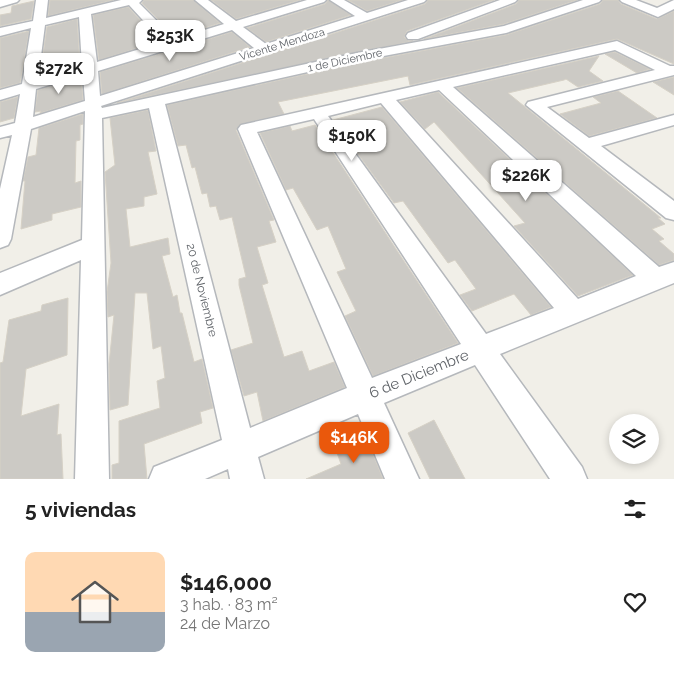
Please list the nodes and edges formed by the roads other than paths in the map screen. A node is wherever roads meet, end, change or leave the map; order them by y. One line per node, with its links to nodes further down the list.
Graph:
1 (13, 0): 12 (street)
2 (42, 0): 17 (street)
3 (201, 0): 18 (street)
4 (269, 0): 15 (street)
5 (320, 0): 15 (street)
6 (336, 0): 16 (street)
7 (420, 0): 16 (street, Vicente Mendoza)
8 (511, 0): 21 (street)
9 (595, 0): 21 (street, 1 de Diciembre)
10 (626, 0): 13 (street)
11 (134, 1): 14 (street); 20 (street)
12 (0, 3)
13 (674, 4)
14 (87, 8): 17 (street); 23 (street)
15 (285, 10): 18 (street)
16 (367, 18): 22 (street, Vicente Mendoza)
17 (39, 23): 19 (street); 26 (street)
18 (233, 25): 20 (street); 22 (street)
19 (0, 32)
20 (172, 44): 23 (street)
21 (385, 49): 29 (street, 1 de Diciembre)
22 (264, 50): 30 (street, Vicente Mendoza)
23 (91, 68): 26 (street); 30 (street)
24 (673, 71): 25 (street); 35 (street)
25 (441, 84): 28 (street); 39 (street)
26 (29, 87): 27 (street); 33 (street)
27 (0, 95)
28 (384, 97): 31 (street); 41 (street)
29 (156, 102): 30 (street, 1 de Diciembre); 44 (street, 20 de Noviembre)
30 (93, 109): 33 (street, Vicente Mendoza); 38 (street)
31 (318, 113): 42 (street); 43 (street)
32 (674, 120): 35 (street)
33 (23, 126): 34 (street, Vicente Mendoza); 37 (street)
34 (0, 133)
35 (586, 145): 36 (street)
36 (674, 212)
37 (0, 239)
38 (92, 246): 40 (street); 45 (street)
39 (665, 276): 41 (street, 6 de Diciembre)
40 (0, 284)
41 (574, 312): 42 (street, 6 de Diciembre)
42 (480, 350): 43 (street, 6 de Diciembre); 49 (street)
43 (364, 396): 44 (street, 6 de Diciembre); 48 (street)
44 (240, 446): 46 (street, 6 de Diciembre); 47 (street, 20 de Noviembre)
45 (92, 479)
46 (166, 479)
47 (247, 479)
48 (402, 479)
49 (570, 479)

